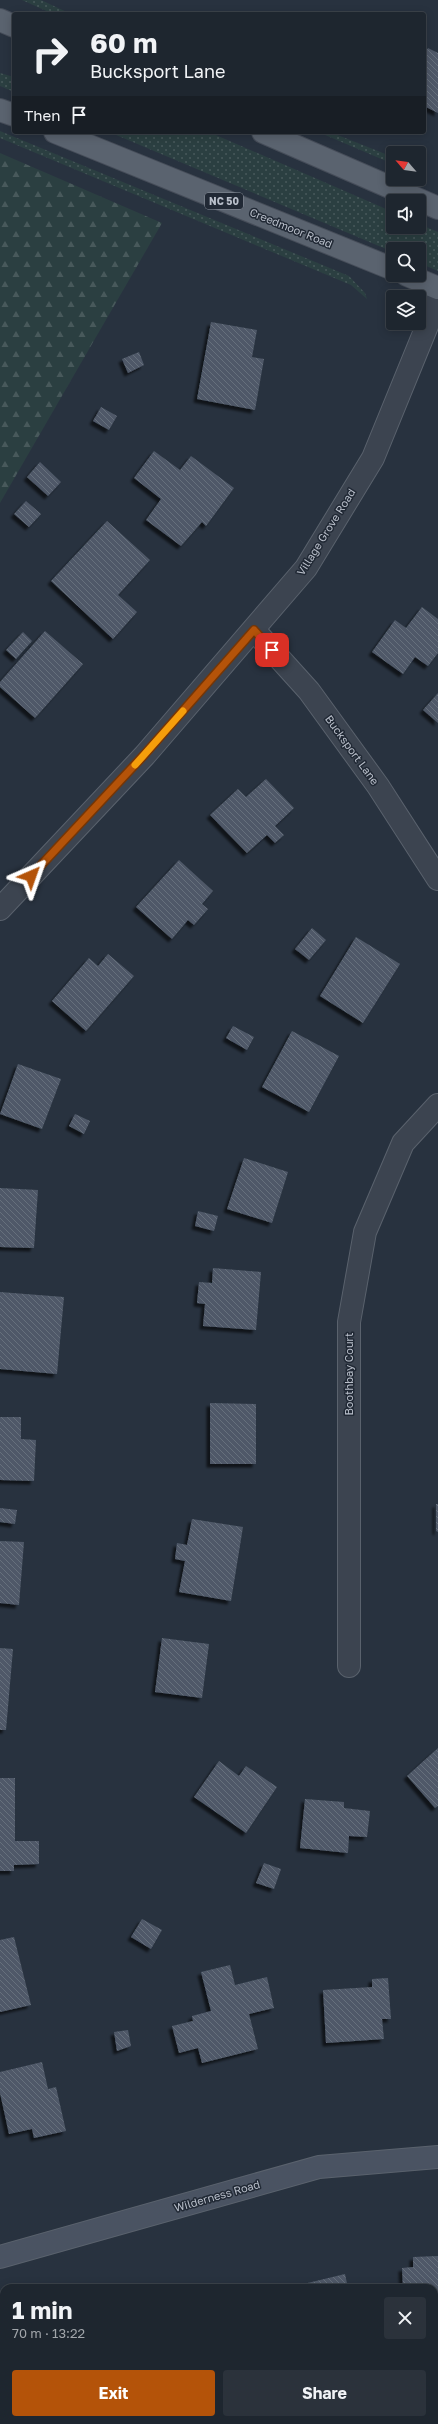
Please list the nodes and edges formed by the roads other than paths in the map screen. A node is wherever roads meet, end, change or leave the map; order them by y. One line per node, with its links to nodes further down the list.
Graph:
1 (0, 20): 2 (main road)
2 (12, 25)
3 (0, 110): 4 (main road)
4 (12, 114)
5 (60, 134): 8 (main road, Creedmoor Road / NC 50)
6 (268, 134): 7 (main road)
7 (438, 208)
8 (386, 266)
9 (424, 282): 10 (main road)
10 (438, 288)
11 (438, 300): 12 (street, Village Grove Road)
12 (254, 630): 13 (street, Bucksport Lane); 14 (street, Village Grove Road)
13 (438, 879)
14 (0, 909)
15 (438, 1105): 16 (street, Boothbay Court)
16 (349, 1666)
17 (438, 2157): 18 (street, Wilderness Road)
18 (0, 2257)

